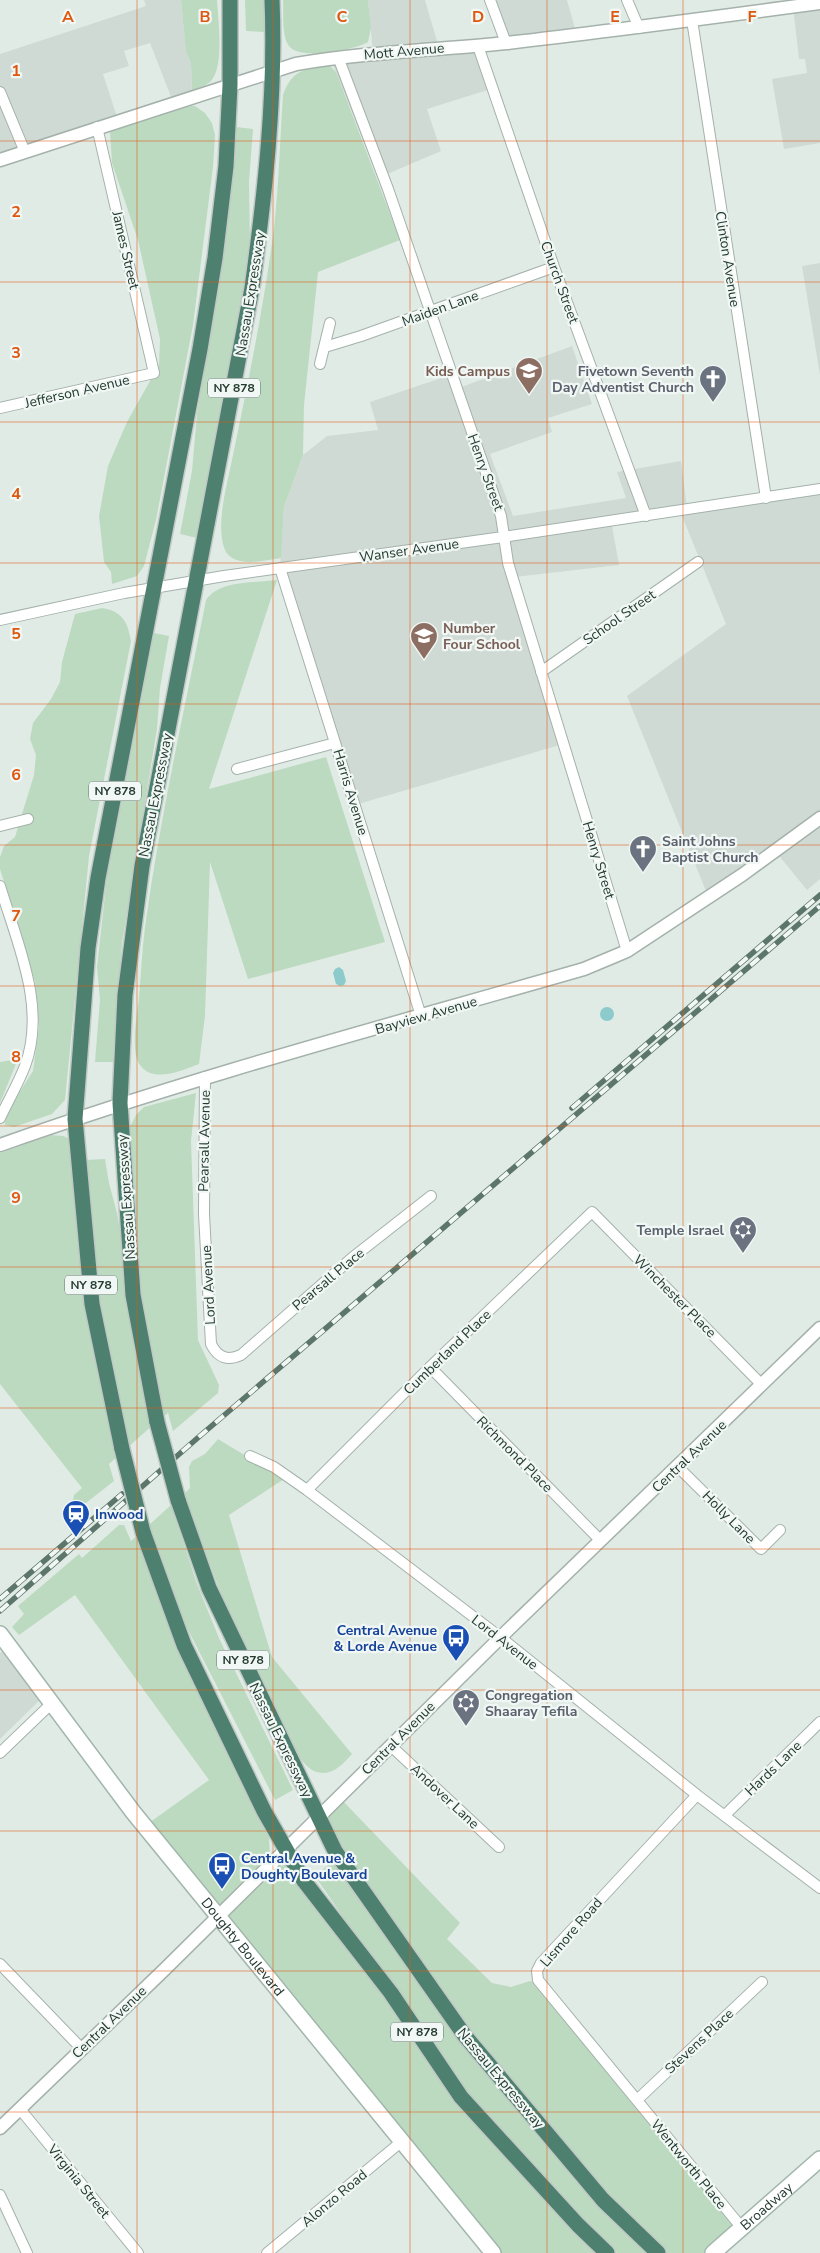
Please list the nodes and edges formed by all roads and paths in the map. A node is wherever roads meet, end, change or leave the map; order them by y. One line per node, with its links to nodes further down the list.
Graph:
1 (230, 0): 12 (highway, NY 878)
2 (272, 0): 11 (highway, Nassau Expressway / NY 878)
3 (490, 0): 8 (street)
4 (627, 0): 7 (street)
5 (820, 3): 6 (street, Mott Avenue)
6 (692, 20): 7 (street, Mott Avenue); 25 (street, Clinton Avenue)
7 (638, 28): 8 (street, Mott Avenue)
8 (506, 43): 9 (street, Mott Avenue)
9 (478, 46): 10 (street, Mott Avenue); 17 (street, Church Street)
10 (338, 57): 11 (street, Mott Avenue); 18 (street, Henry Street)
11 (272, 71): 12 (street, Mott Avenue); 30 (highway, Nassau Expressway / NY 878)
12 (230, 85): 14 (street, Mott Avenue); 31 (highway, NY 878)
13 (0, 92): 15 (street)
14 (97, 127): 15 (street, Mott Avenue); 22 (street, James Street)
15 (26, 152): 16 (street, Mott Avenue)
16 (0, 160)
17 (554, 267): 18 (street, Maiden Lane); 26 (street, Church Street)
18 (430, 312): 20 (street, Maiden Lane); 27 (street, Henry Street)
19 (330, 324): 20 (street)
20 (325, 347): 21 (street)
21 (320, 364)
22 (154, 373): 23 (street, Jefferson Avenue)
23 (0, 408)
24 (820, 489): 25 (street, Wanser Avenue)
25 (766, 498): 26 (street, Wanser Avenue)
26 (646, 516): 27 (street, Wanser Avenue)
27 (503, 537): 29 (street, Wanser Avenue); 33 (street, Henry Street)
28 (698, 562): 33 (street, School Street)
29 (280, 568): 30 (street, Wanser Avenue); 34 (street, Harris Avenue)
30 (197, 580): 31 (street, Wanser Avenue); 43 (highway, Nassau Expressway / NY 878)
31 (154, 588): 32 (street, Wanser Avenue); 45 (highway, NY 878)
32 (0, 620)
33 (541, 672): 40 (street, Henry Street)
34 (336, 743): 35 (street); 41 (street, Harris Avenue)
35 (237, 769)
36 (820, 818): 40 (street, Bayview Avenue)
37 (28, 819): 38 (street)
38 (0, 826)
39 (0, 886): 44 (street)
40 (627, 951): 41 (street, Bayview Avenue)
41 (421, 1016): 42 (street, Bayview Avenue)
42 (205, 1077): 43 (street, Bayview Avenue); 48 (street, Pearsall Avenue)
43 (120, 1103): 45 (street, Bayview Avenue); 67 (highway, Nassau Expressway / NY 878, bridge)
44 (0, 1118)
45 (75, 1119): 46 (street, Bayview Avenue); 69 (highway, NY 878, bridge)
46 (0, 1145)
47 (431, 1196): 51 (street, Pearsall Place)
48 (204, 1205): 51 (street, Lord Avenue)
49 (588, 1216): 52 (street, Cumberland Place); 53 (street, Winchester Place)
50 (820, 1329): 53 (street, Central Avenue)
51 (225, 1358)
52 (430, 1367): 56 (street, Cumberland Place); 58 (street, Richmond Place)
53 (762, 1385): 55 (street, Central Avenue)
54 (250, 1456): 56 (street, Lord Avenue)
55 (678, 1466): 57 (street, Holly Lane); 58 (street, Central Avenue)
56 (307, 1490): 60 (street, Lord Avenue)
57 (780, 1530)
58 (600, 1540): 60 (street, Central Avenue)
59 (0, 1634): 61 (main road, Doughty Boulevard)
60 (500, 1637): 63 (street, Central Avenue); 65 (street, Lord Avenue)
61 (52, 1703): 64 (street); 71 (main road, Doughty Boulevard)
62 (820, 1722): 66 (street, Hards Lane)
63 (391, 1746): 67 (street, Central Avenue); 68 (street, Andover Lane)
64 (0, 1753)
65 (697, 1795): 66 (street, Lord Avenue); 75 (street, Lismore Road)
66 (725, 1815): 70 (street, Lord Avenue)
67 (318, 1816): 69 (street, Central Avenue); 88 (highway, Nassau Expressway / NY 878)
68 (499, 1847)
69 (285, 1849): 71 (street, Central Avenue); 87 (highway, NY 878)
70 (820, 1888)
71 (217, 1917): 74 (street, Central Avenue); 78 (main road, Doughty Boulevard)
72 (0, 1964): 74 (street)
73 (762, 1982): 75 (street, Stevens Place)
74 (82, 2048): 76 (street, Central Avenue)
75 (637, 2100): 81 (street, Wentworth Place)
76 (20, 2109): 77 (street, Central Avenue); 84 (street, Virginia Street)
77 (0, 2128)
78 (401, 2142): 85 (street, Alonzo Road); 86 (main road, Doughty Boulevard)
79 (820, 2159): 81 (main road, Broadway)
80 (0, 2195): 83 (street)
81 (742, 2228): 82 (main road, Broadway)
82 (722, 2250)
83 (27, 2253)
84 (138, 2253)
85 (267, 2253)
86 (493, 2253)
87 (607, 2253)
88 (658, 2253)

